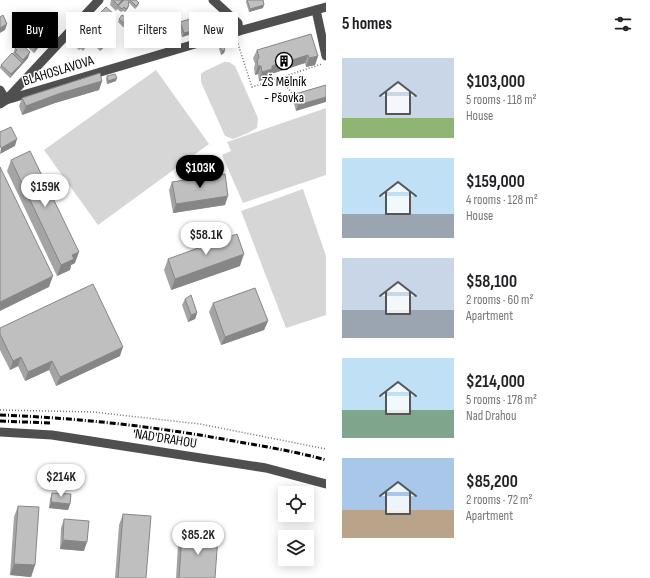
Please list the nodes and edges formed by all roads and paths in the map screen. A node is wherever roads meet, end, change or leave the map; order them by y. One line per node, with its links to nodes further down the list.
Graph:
1 (99, 0): 13 (street)
2 (213, 0): 5 (street)
3 (326, 7): 4 (street, BLAHOSLAVOVA)
4 (316, 10): 6 (street, BLAHOSLAVOVA); 8 (street)
5 (226, 12)
6 (238, 34): 10 (path)
7 (190, 48): 13 (street, BLAHOSLAVOVA)
8 (326, 56)
9 (326, 63): 10 (path)
10 (280, 78): 12 (path)
11 (0, 90): 13 (street)
12 (296, 97)
13 (3, 102)
14 (0, 410): 16 (path)
15 (0, 432): 17 (street, NAD DRAHOU)
16 (326, 449)
17 (326, 484)

